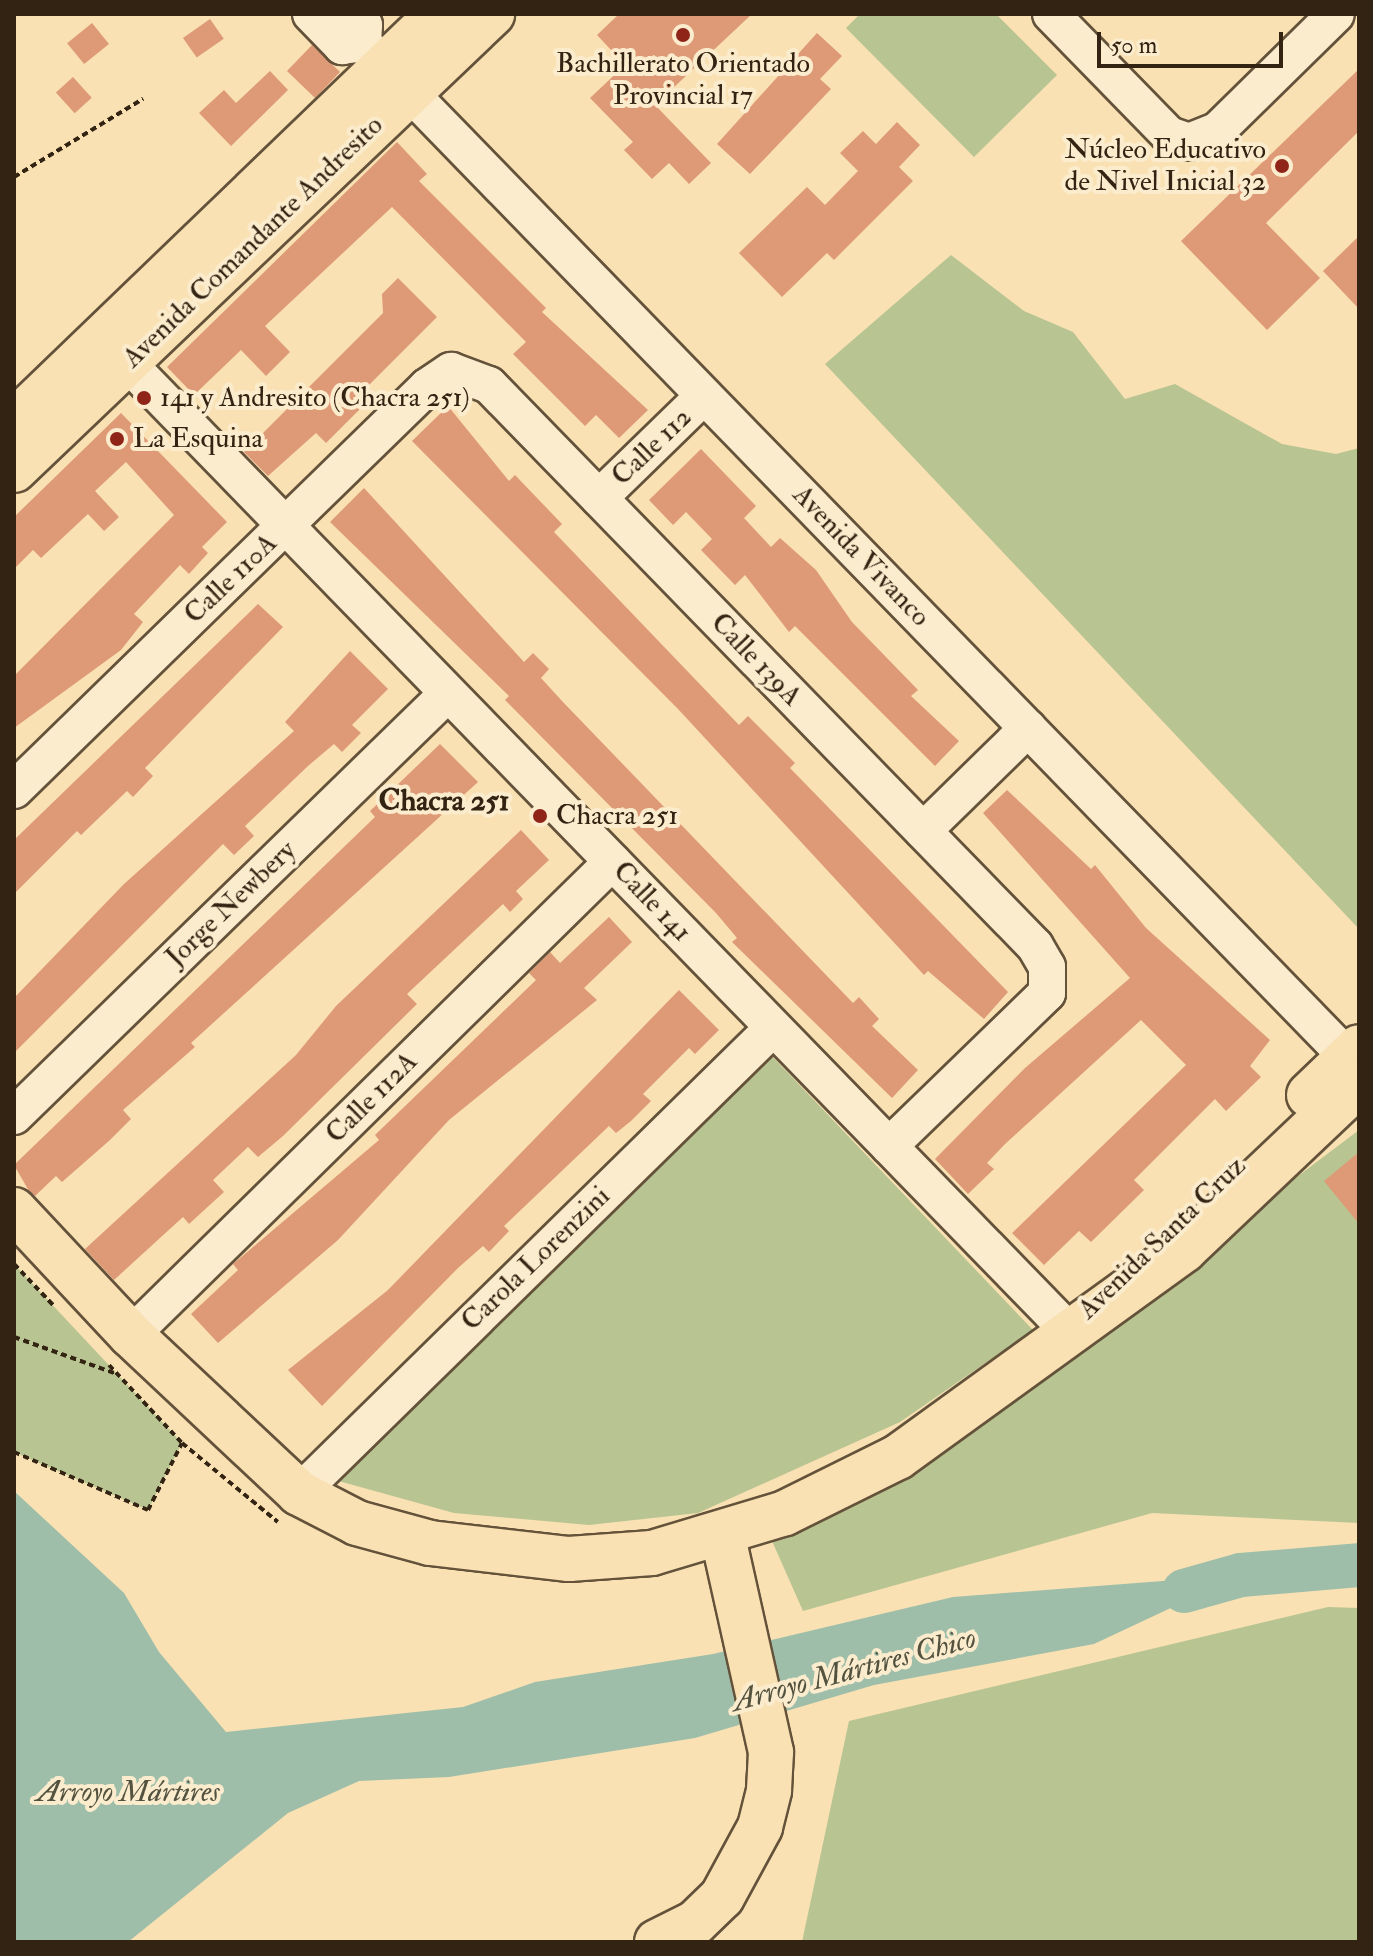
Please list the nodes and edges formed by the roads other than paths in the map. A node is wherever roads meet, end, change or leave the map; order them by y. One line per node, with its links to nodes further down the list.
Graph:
1 (311, 14): 6 (street, Avenida Vivanco)
2 (438, 14): 6 (main road, Avenida Comandante Andresito)
3 (492, 14): 6 (main road, Avenida Comandante Andresito)
4 (1051, 14): 5 (street)
5 (1336, 14)
6 (378, 54): 7 (main road, Avenida Comandante Andresito); 9 (street, Avenida Vivanco)
7 (115, 350): 10 (main road, Avenida Comandante Andresito); 11 (main road, Avenida Comandante Andresito); 13 (street, Calle 141)
8 (451, 371): 12 (street, Calle 139A); 13 (street, Calle 110A)
9 (704, 396): 12 (street, Calle 112); 15 (street, Avenida Vivanco)
10 (14, 422)
11 (14, 470)
12 (599, 498): 17 (street, Calle 139A)
13 (285, 525): 14 (street, Calle 141); 16 (street, Calle 110A)
14 (448, 693): 18 (street, Calle 141); 21 (street, Jorge Newbery)
15 (1028, 728): 17 (street); 20 (street, Avenida Vivanco)
16 (14, 790)
17 (923, 831): 22 (street, Calle 139A)
18 (612, 862): 19 (street, Calle 141); 25 (street, Calle 112A)
19 (773, 1028): 22 (street, Calle 141); 26 (street, Carola Lorenzini)
20 (1356, 1064): 24 (main road, Avenida Santa Cruz)
21 (14, 1116)
22 (889, 1146): 24 (street, Calle 141)
23 (14, 1210): 25 (main road, Avenida Santa Cruz)
24 (1067, 1329): 27 (main road, Avenida Santa Cruz)
25 (125, 1355): 26 (main road, Avenida Santa Cruz)
26 (299, 1493): 27 (main road, Avenida Santa Cruz)
27 (722, 1533): 28 (main road)
28 (657, 1942)

